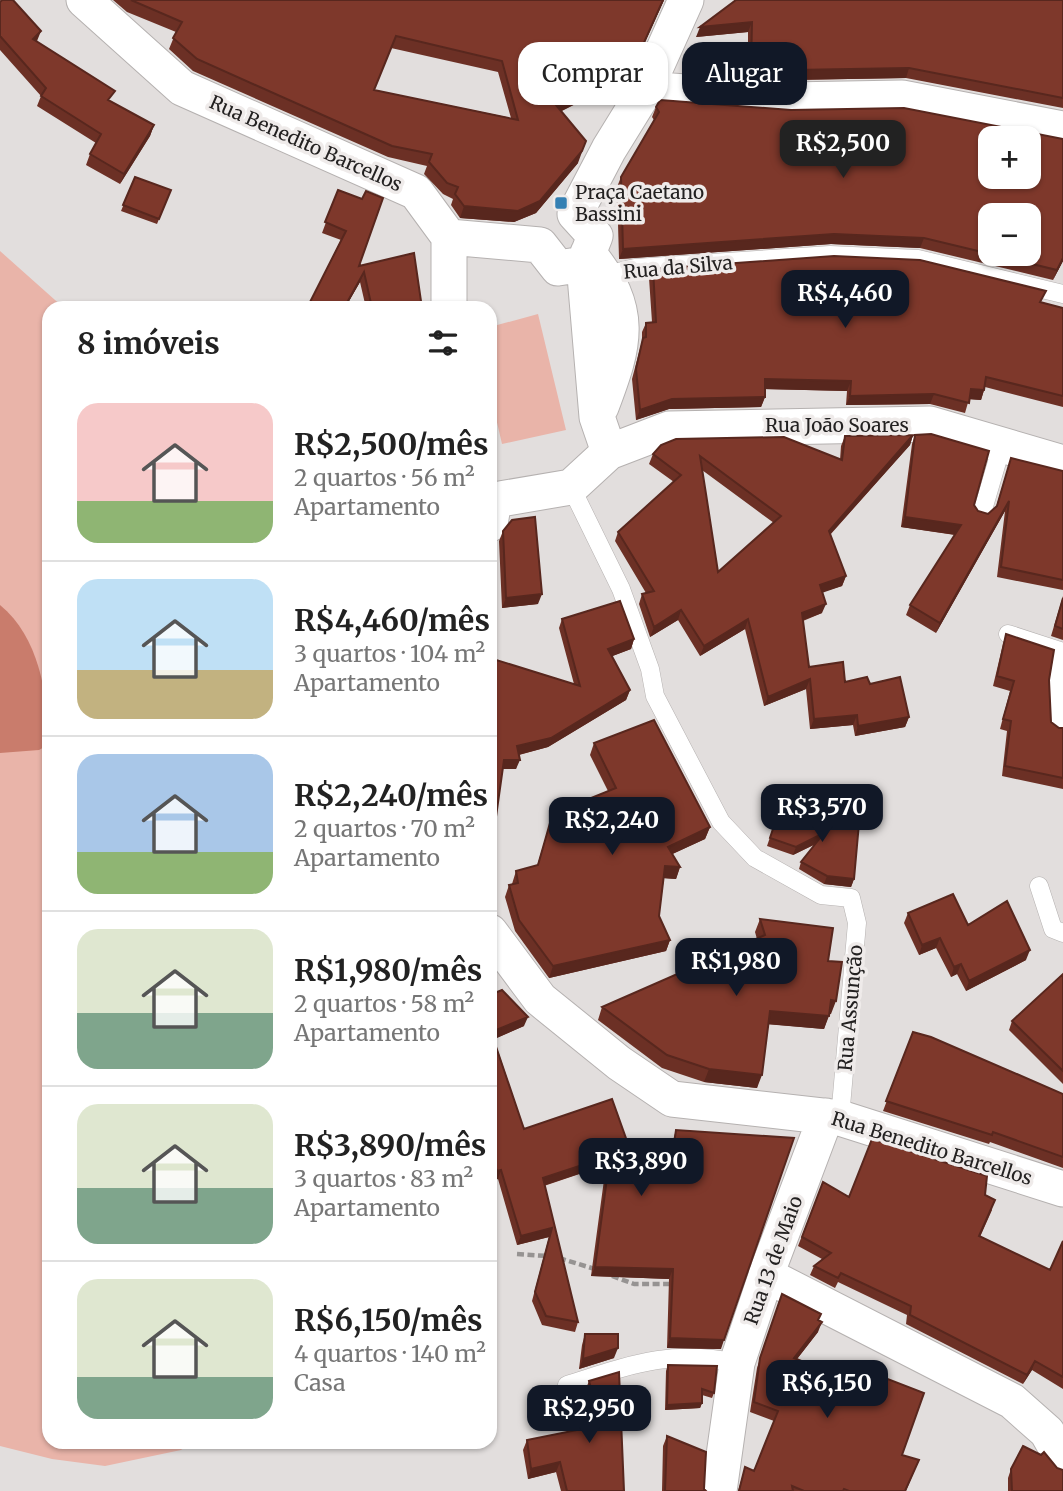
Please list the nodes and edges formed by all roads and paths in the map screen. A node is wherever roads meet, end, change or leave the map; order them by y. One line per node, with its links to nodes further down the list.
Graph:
1 (85, 0): 8 (street, Rua Benedito Barcellos)
2 (686, 0): 3 (street)
3 (667, 42)
4 (668, 91): 6 (street)
5 (636, 105): 7 (street)
6 (1063, 129)
7 (575, 214): 9 (street); 10 (street)
8 (449, 237): 9 (street); 12 (street)
9 (540, 245): 10 (street)
10 (593, 264): 11 (lane, Rua da Silva); 14 (street)
11 (1063, 295)
12 (449, 301)
13 (1002, 445): 14 (street, Rua João Soares); 15 (street, Rua João Soares); 18 (lane)
14 (609, 452): 16 (street)
15 (1063, 463)
16 (571, 487): 17 (street); 25 (lane, Rua Assunção)
17 (497, 504)
18 (982, 513)
19 (1008, 634): 20 (lane)
20 (1063, 653): 21 (lane)
21 (1063, 728)
22 (1039, 886): 23 (lane)
23 (1063, 933)
24 (497, 941): 25 (street, Rua Benedito Barcellos)
25 (833, 1117): 26 (street, Rua Benedito Barcellos); 28 (street, Rua 13 de Maio)
26 (1063, 1189)
27 (517, 1254): 29 (path)
28 (766, 1275): 30 (street, Rua 13 de Maio); 32 (street)
29 (674, 1284)
30 (737, 1363): 31 (lane); 33 (street, Rua 13 de Maio)
31 (568, 1385)
32 (1063, 1460)
33 (719, 1491)

